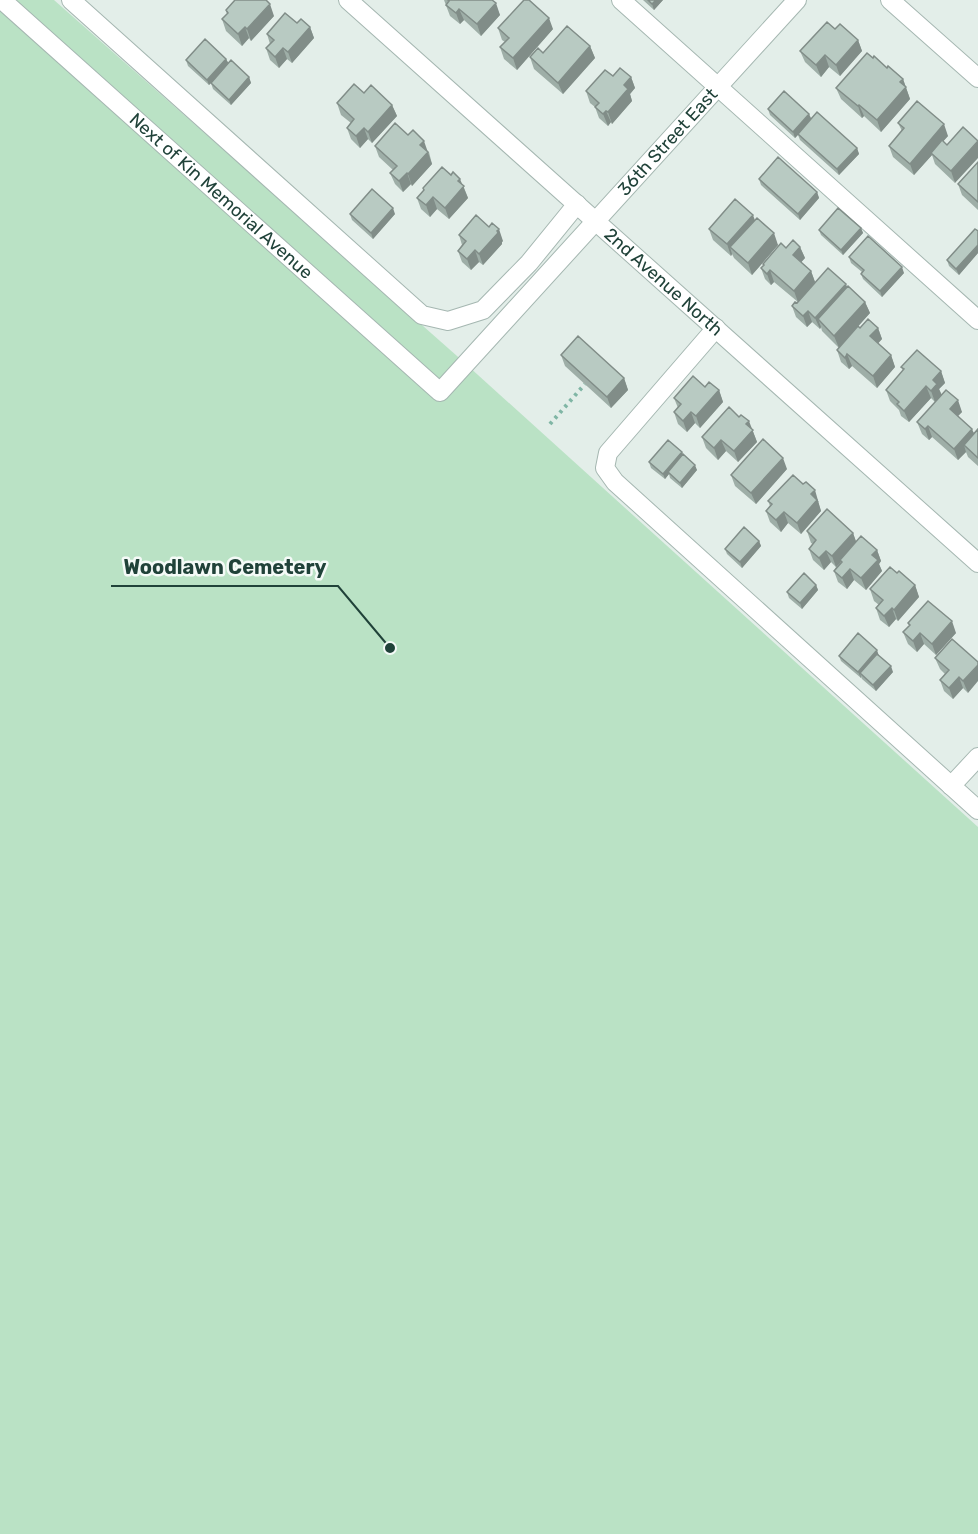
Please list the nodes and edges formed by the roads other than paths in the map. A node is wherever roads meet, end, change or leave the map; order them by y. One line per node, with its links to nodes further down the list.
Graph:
1 (2, 0): 13 (street, Next of Kin Memorial Avenue)
2 (71, 0): 9 (street)
3 (348, 0): 9 (street, 2nd Avenue North)
4 (621, 0): 8 (street)
5 (797, 0): 8 (street, 36th Street East)
6 (890, 0): 7 (street)
7 (978, 78)
8 (718, 87): 10 (street, 36th Street East); 11 (street)
9 (577, 204): 10 (street, 2nd Avenue North)
10 (596, 221): 12 (street, 2nd Avenue North); 13 (street, 36th Street East)
11 (978, 320)
12 (716, 328): 14 (street, 2nd Avenue North); 16 (street)
13 (440, 392)
14 (978, 563)
15 (978, 757): 16 (street)
16 (951, 786): 17 (street)
17 (978, 810)

